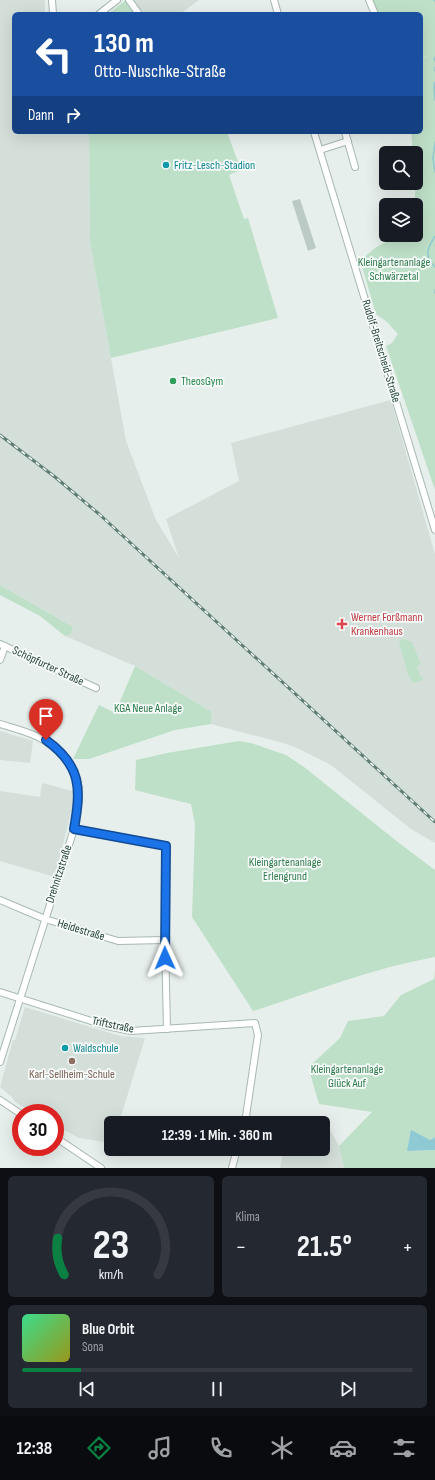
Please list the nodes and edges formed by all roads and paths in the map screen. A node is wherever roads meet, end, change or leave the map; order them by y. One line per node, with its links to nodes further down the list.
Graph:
1 (52, 0): 6 (street)
2 (117, 0): 7 (street)
3 (128, 0): 8 (street)
4 (274, 0): 9 (street)
5 (369, 0): 10 (street)
6 (52, 12)
7 (102, 12)
8 (137, 12)
9 (277, 12)
10 (373, 12)
11 (315, 134): 14 (street, Rudolf-Breitscheid-Straße)
12 (346, 134): 13 (street)
13 (348, 141): 14 (street); 15 (street)
14 (320, 150): 16 (street, Rudolf-Breitscheid-Straße)
15 (356, 167)
16 (435, 530)
17 (2, 645): 18 (street); 19 (street, Schöpfurter Straße)
18 (0, 660)
19 (96, 688)
20 (0, 724): 21 (street, Drehnitzstraße)
21 (74, 829): 23 (street, Drehnitzstraße); 24 (street)
22 (0, 900): 23 (street, Heidestraße)
23 (45, 919): 24 (street, Heidestraße); 26 (street, Drehnitzstraße)
24 (165, 940): 27 (street)
25 (0, 992): 26 (street, Triftstraße)
26 (19, 998): 27 (street, Triftstraße); 28 (street, Drehnitzstraße)
27 (167, 1029): 31 (street, Triftstraße)
28 (0, 1062)
29 (0, 1100): 30 (street)
30 (12, 1108)
31 (246, 1116)
32 (64, 1143): 34 (street)
33 (235, 1156): 35 (street)
34 (101, 1168)
35 (232, 1168)

